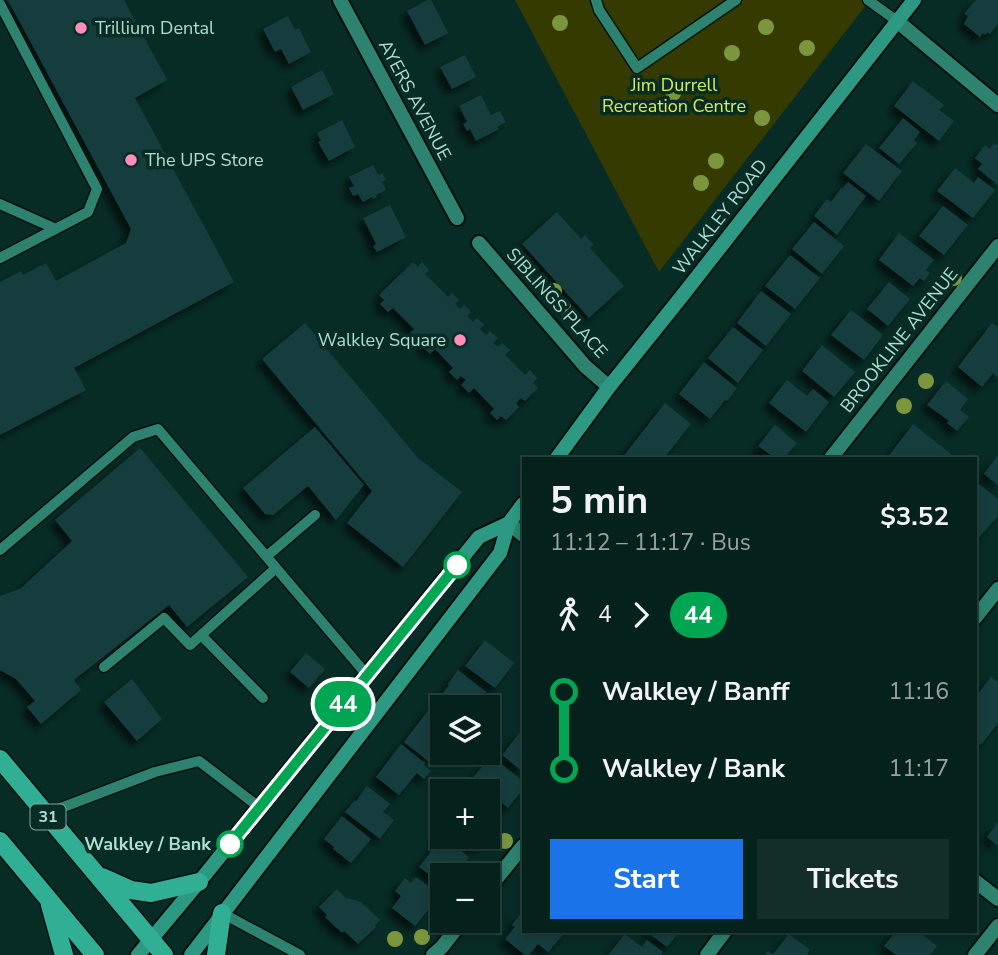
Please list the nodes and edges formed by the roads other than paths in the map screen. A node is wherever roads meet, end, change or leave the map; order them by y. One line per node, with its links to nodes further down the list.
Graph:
1 (340, 0): 10 (street, AYERS AVENUE)
2 (596, 0): 3 (lane)
3 (736, 0)
4 (868, 0): 7 (lane)
5 (914, 0): 7 (main road, WALKLEY ROAD)
6 (0, 5): 11 (lane)
7 (897, 21): 8 (street); 15 (main road, WALKLEY ROAD)
8 (998, 105)
9 (0, 204): 11 (lane)
10 (457, 218)
11 (56, 229): 14 (lane)
12 (479, 243): 15 (street, SIBLINGS PLACE)
13 (998, 246): 17 (street, BROOKLINE AVENUE)
14 (0, 258)
15 (609, 387): 16 (main road, WALKLEY ROAD)
16 (558, 457)
17 (832, 457)
18 (522, 505): 20 (main road)
19 (315, 514): 23 (lane)
20 (509, 523): 21 (street); 29 (main road); 42 (main road)
21 (522, 534)
22 (0, 550): 23 (lane)
23 (267, 556): 24 (lane)
24 (276, 568): 27 (lane); 29 (lane)
25 (998, 589): 26 (street)
26 (977, 615)
27 (201, 635): 28 (lane); 30 (lane)
28 (104, 667)
29 (367, 675): 32 (main road)
30 (263, 698)
31 (0, 760): 33 (main road, 31)
32 (259, 807): 33 (lane); 38 (main road)
33 (45, 814): 36 (main road, 31)
34 (0, 841): 40 (main road)
35 (522, 846): 37 (street)
36 (95, 874): 38 (main road); 46 (main road, 31)
37 (500, 874)
38 (199, 882): 46 (main road)
39 (977, 883): 41 (street)
40 (48, 898): 47 (main road); 48 (main road)
41 (998, 900)
42 (222, 912): 51 (main road); 52 (main road); 53 (lane)
43 (998, 926): 56 (street)
44 (453, 933): 54 (street)
45 (724, 933): 55 (street)
46 (151, 940): 49 (main road); 50 (main road, 31)
47 (64, 955)
48 (95, 955)
49 (138, 955)
50 (164, 955)
51 (191, 955)
52 (216, 955)
53 (300, 955)
54 (433, 955)
55 (707, 955)
56 (975, 955)

